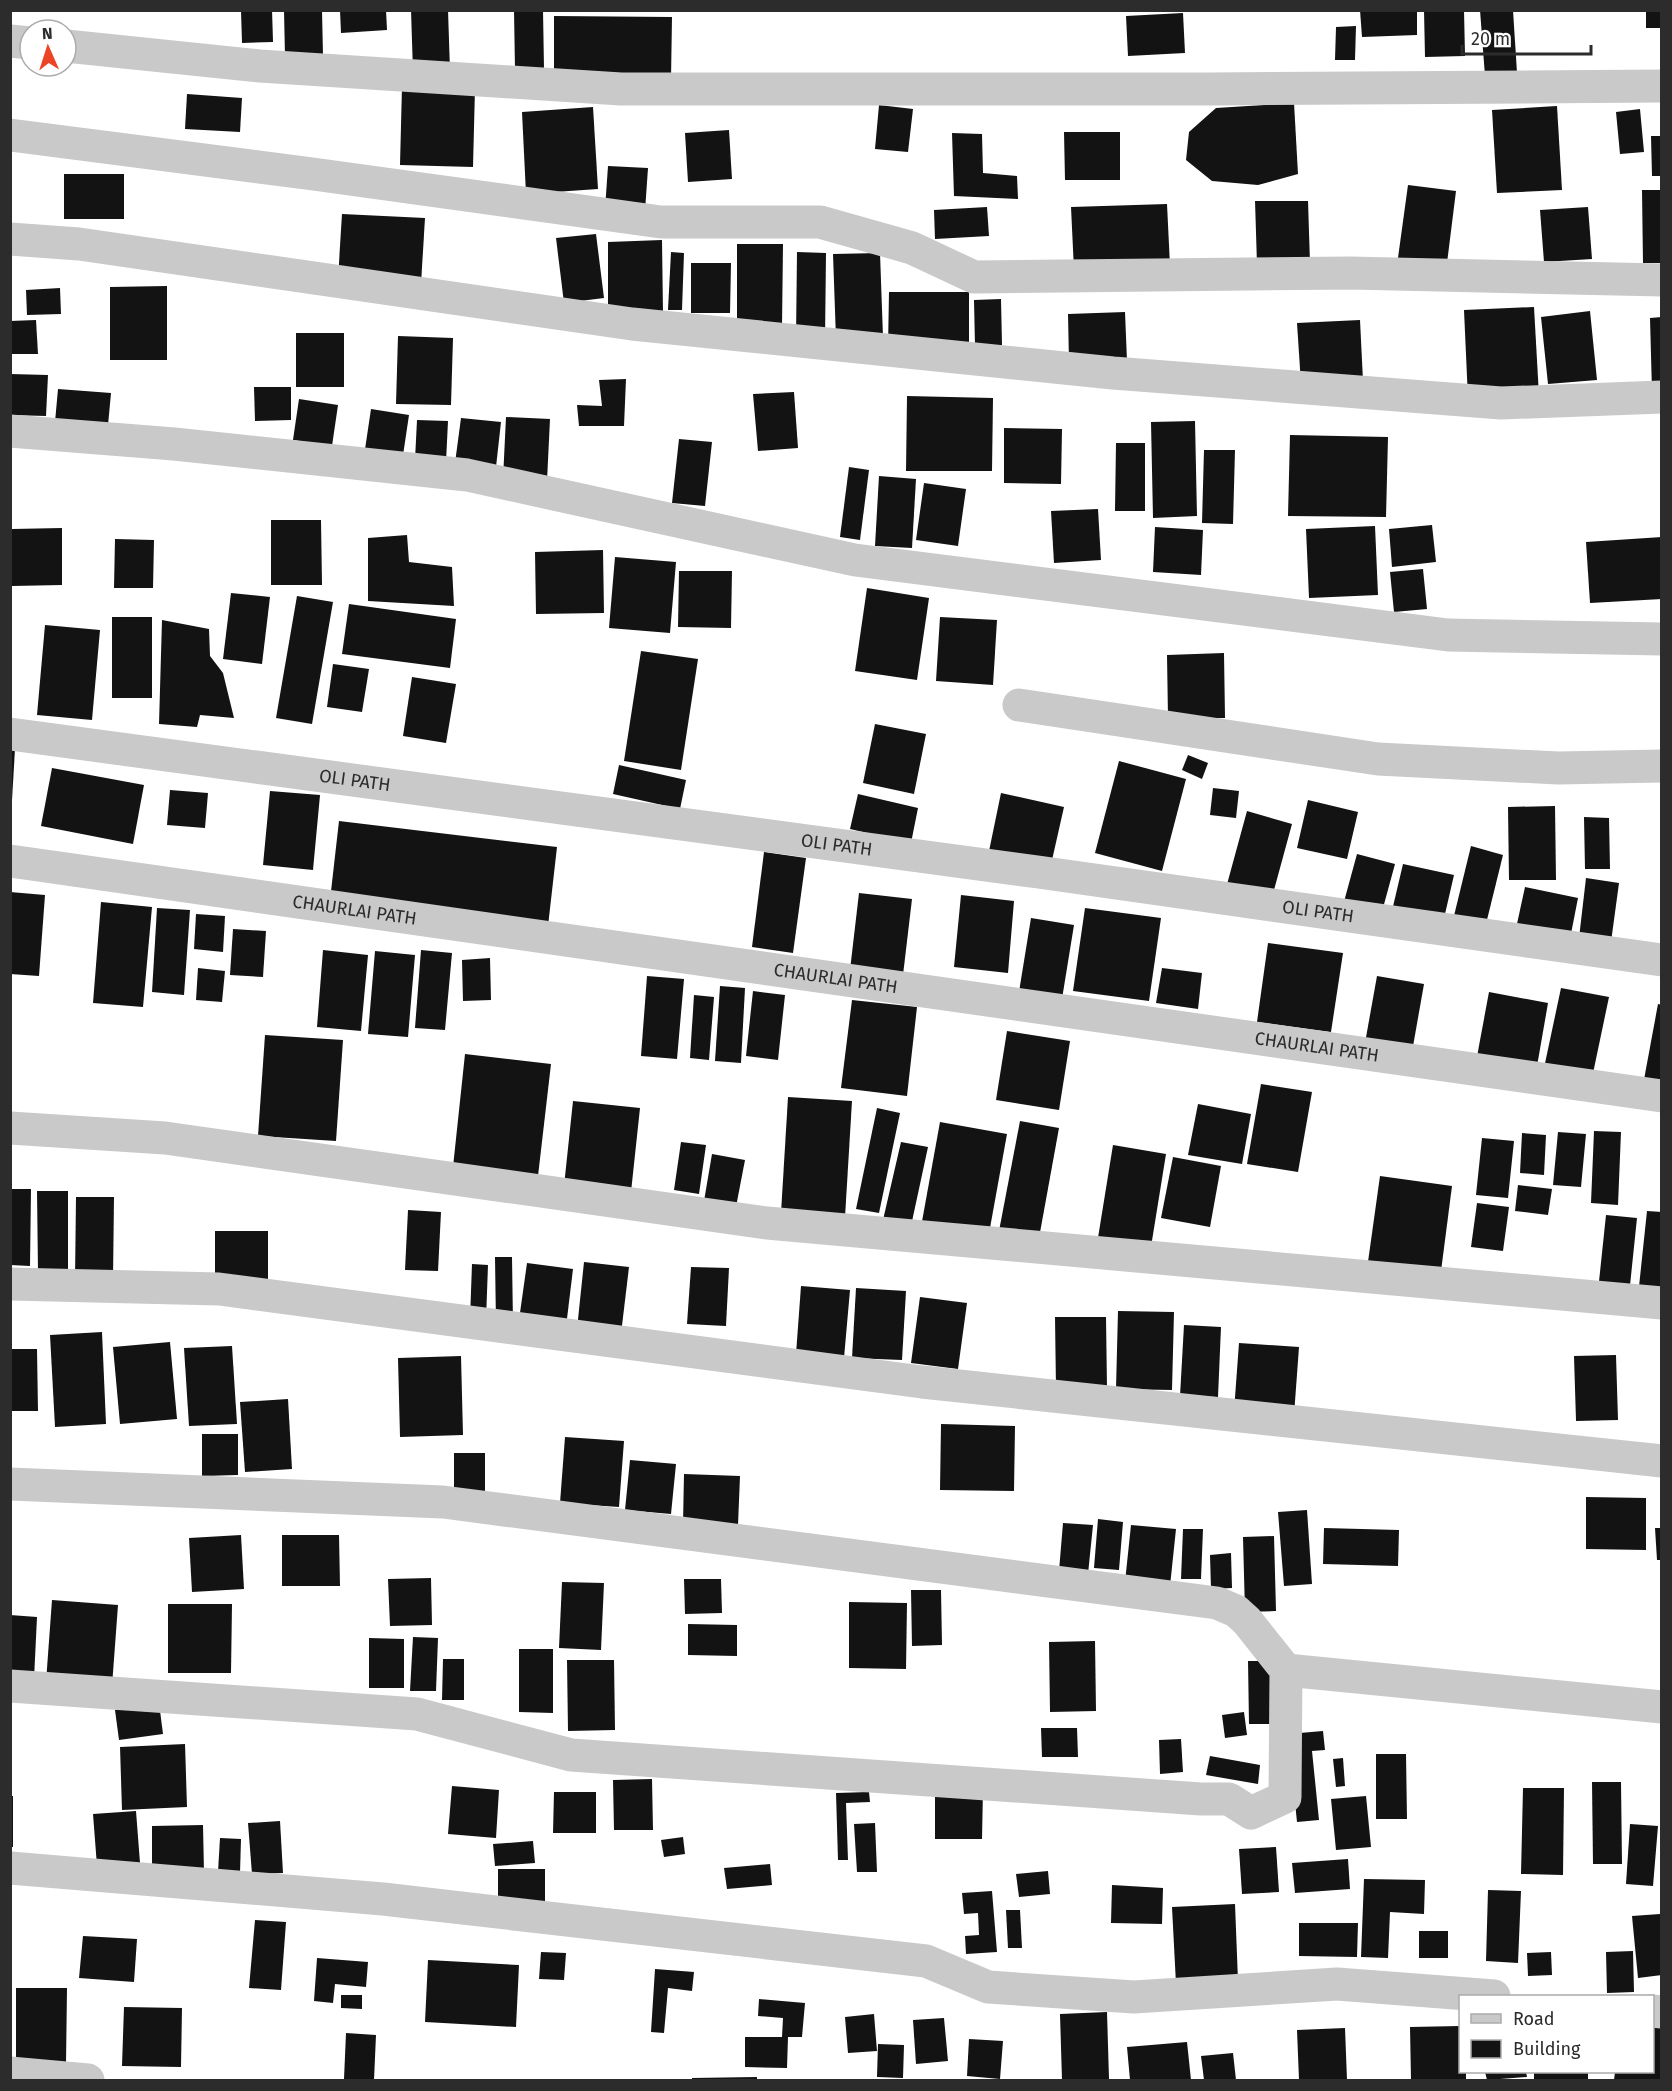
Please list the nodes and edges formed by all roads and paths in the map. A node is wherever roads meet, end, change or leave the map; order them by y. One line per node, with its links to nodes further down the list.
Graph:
1 (78, 47): 2 (street)
2 (1662, 86)
3 (10, 135): 5 (street)
4 (10, 239): 6 (street)
5 (1662, 280)
6 (1662, 397)
7 (10, 431): 8 (street)
8 (1662, 639)
9 (1018, 705): 11 (street)
10 (10, 734): 13 (street, OLI PATH)
11 (1662, 766)
12 (10, 861): 14 (street, CHAURLAI PATH)
13 (1662, 960)
14 (1662, 1096)
15 (10, 1128): 17 (street)
16 (10, 1284): 18 (street)
17 (1662, 1303)
18 (1662, 1461)
19 (10, 1484): 20 (street)
20 (1286, 1670): 21 (street); 22 (street)
21 (10, 1686)
22 (1662, 1707)
23 (10, 1868): 24 (street)
24 (1482, 1995)
25 (10, 2073): 26 (street)
26 (88, 2080)

